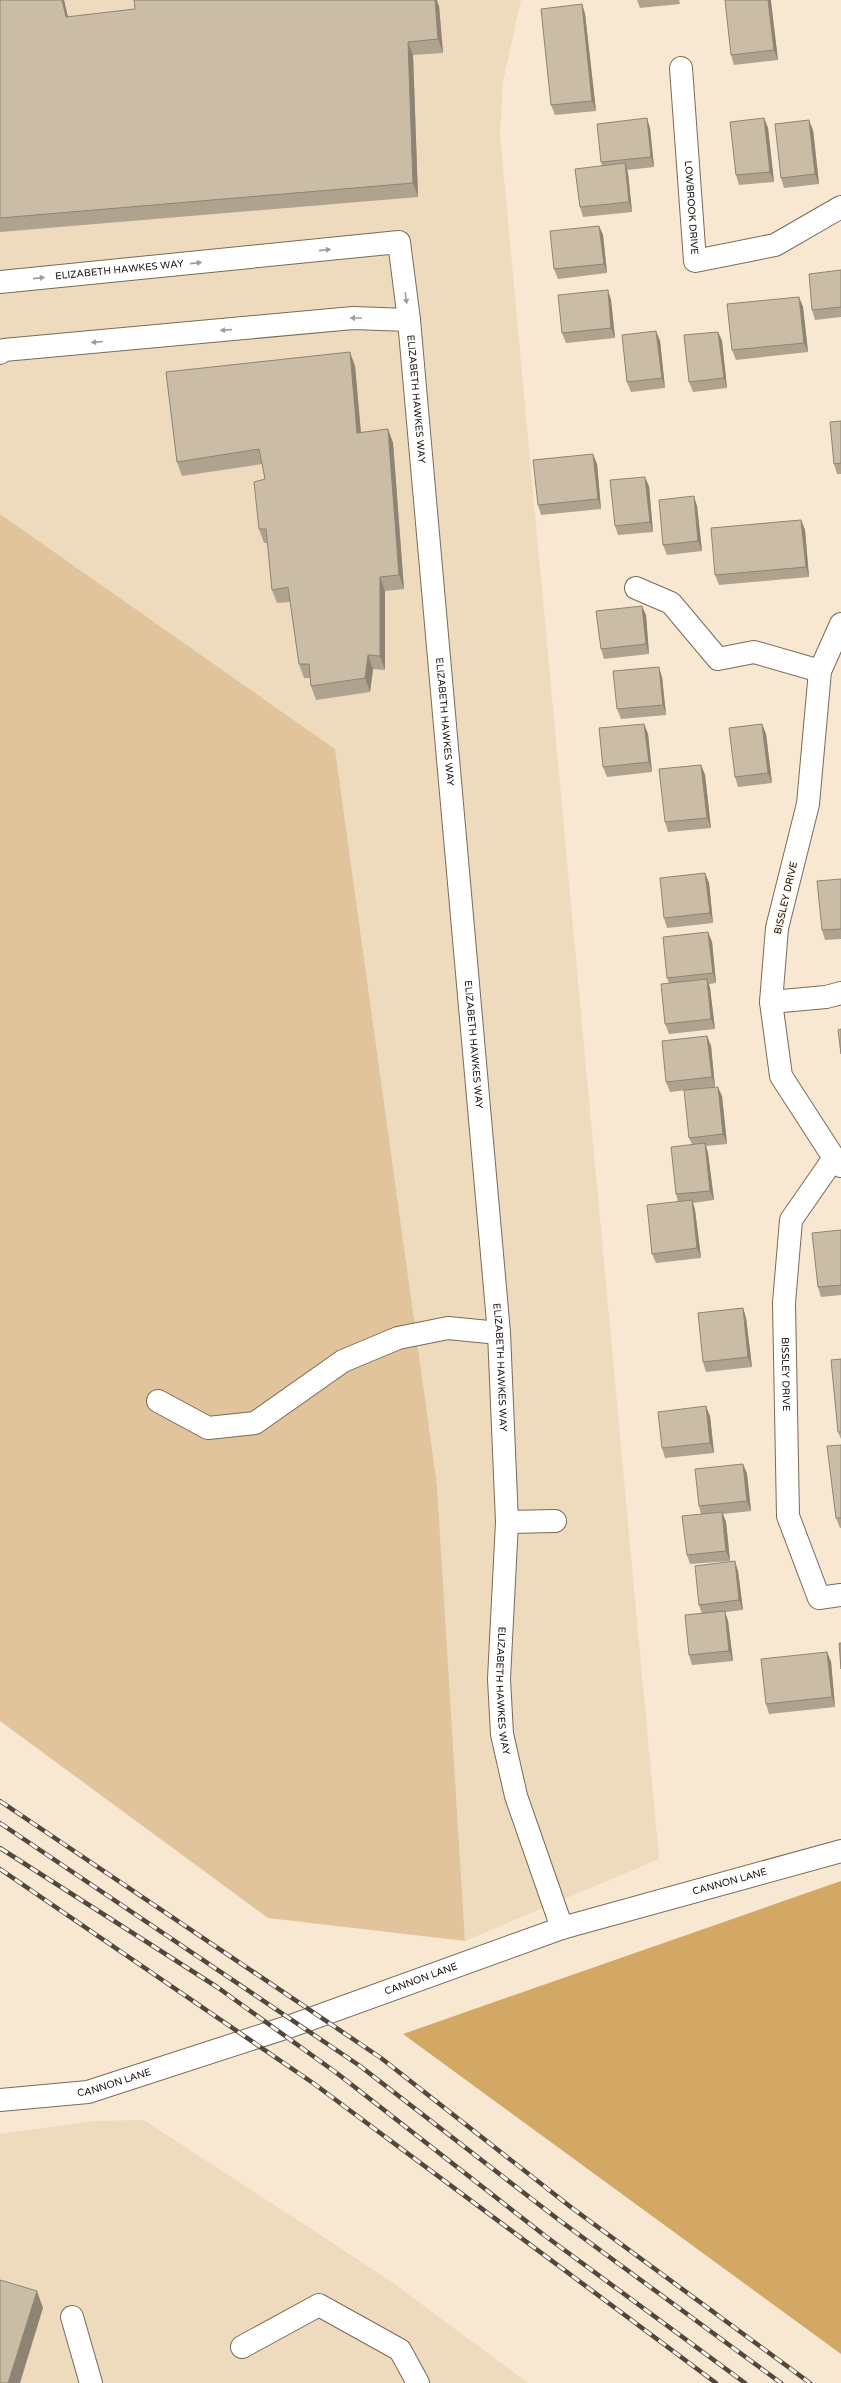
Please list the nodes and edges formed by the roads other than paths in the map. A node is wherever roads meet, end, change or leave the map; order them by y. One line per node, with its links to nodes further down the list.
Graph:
1 (681, 68): 2 (street, LOWBROOK DRIVE)
2 (841, 207)
3 (0, 282): 4 (street, ELIZABETH HAWKES WAY, one-way to 4)
4 (409, 320): 5 (street, ELIZABETH HAWKES WAY, one-way to 5); 12 (street, ELIZABETH HAWKES WAY)
5 (0, 353)
6 (636, 588): 8 (street)
7 (841, 624): 8 (street, BISSLEY DRIVE)
8 (820, 671): 10 (street, BISSLEY DRIVE)
9 (841, 992): 10 (street)
10 (772, 1002): 11 (street, BISSLEY DRIVE)
11 (837, 1162): 16 (street, BISSLEY DRIVE)
12 (499, 1333): 13 (street); 15 (street, ELIZABETH HAWKES WAY)
13 (158, 1401)
14 (555, 1521): 15 (street)
15 (507, 1522): 18 (street, ELIZABETH HAWKES WAY)
16 (841, 1595)
17 (841, 1851): 18 (street, CANNON LANE)
18 (562, 1928): 19 (street, CANNON LANE)
19 (0, 2100)
20 (72, 2317): 22 (street)
21 (242, 2347): 23 (street)
22 (91, 2383)
23 (418, 2383)

